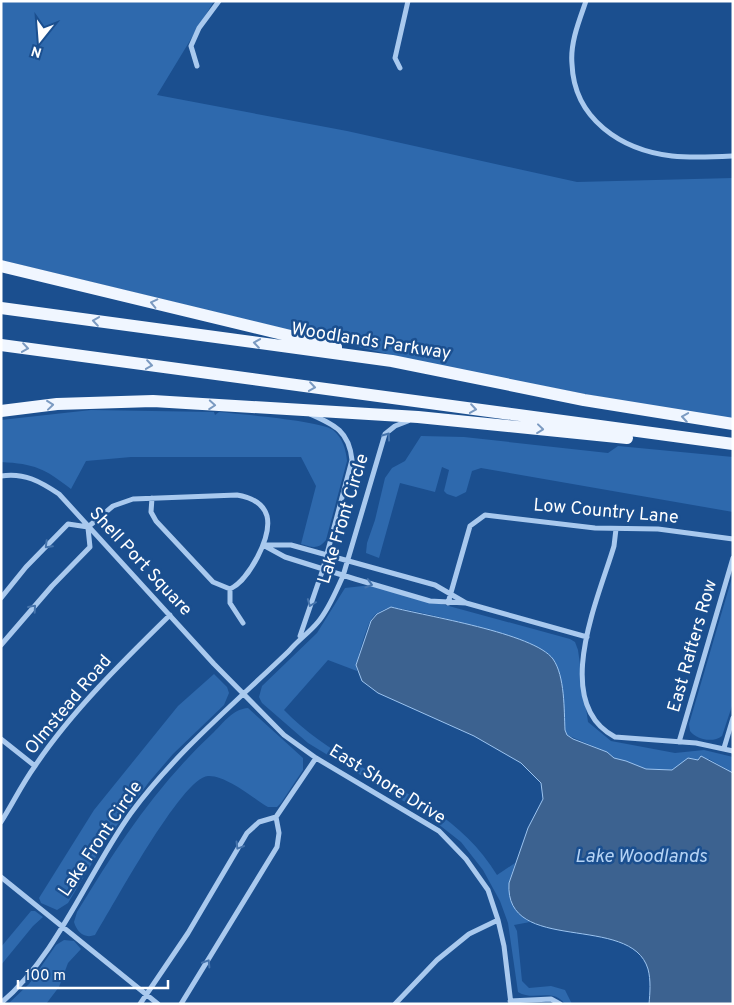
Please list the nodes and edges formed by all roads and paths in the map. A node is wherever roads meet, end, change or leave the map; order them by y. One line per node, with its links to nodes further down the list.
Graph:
1 (219, 1): 4 (street)
2 (408, 1): 5 (street)
3 (586, 1): 6 (street)
4 (197, 66)
5 (400, 68)
6 (733, 156)
7 (1, 266): 10 (main road, one-way to 7)
8 (1, 308): 10 (main road, Woodlands Parkway, one-way to 8)
9 (1, 344): 15 (main road, one-way to 15)
10 (392, 361): 14 (main road, Woodlands Parkway, one-way to 10)
11 (1, 410): 12 (main road, one-way to 12)
12 (303, 412): 13 (main road); 22 (street, Lake Front Circle)
13 (418, 417): 15 (main road, one-way to 15); 24 (street, Lake Front Circle, one-way to 13)
14 (733, 424)
15 (733, 445)
16 (1, 476): 18 (street, Shell Port Square)
17 (152, 498): 18 (street); 21 (street); 27 (street)
18 (88, 527): 29 (street, one-way to 29); 32 (street, Shell Port Square); 36 (street, one-way to 18)
19 (616, 529): 20 (street, Low Country Lane); 28 (street, Low Country Lane); 35 (street)
20 (733, 539)
21 (263, 545): 22 (street); 25 (street); 27 (street)
22 (327, 555): 24 (street); 25 (street, Lake Front Circle)
23 (733, 558): 40 (street, East Rafters Row)
24 (347, 561): 26 (street, Lake Front Circle); 28 (street)
25 (323, 569): 26 (street); 34 (street, Lake Front Circle, one-way to 34)
26 (343, 576): 31 (street, one-way to 31); 34 (street, Lake Front Circle)
27 (230, 589): 33 (street)
28 (451, 593): 30 (street); 31 (street, Low Country Lane)
29 (1, 598)
30 (466, 603): 31 (street); 35 (street)
31 (448, 604)
32 (170, 615): 37 (street, Shell Port Square); 44 (street, Olmstead Road)
33 (244, 623)
34 (300, 637): 37 (street, Lake Front Circle)
35 (587, 637): 40 (street)
36 (1, 645)
37 (244, 694): 43 (street, East Shore Drive); 49 (street, Lake Front Circle)
38 (733, 718): 41 (street)
39 (1, 739): 44 (street)
40 (679, 742): 41 (street)
41 (724, 748): 42 (street)
42 (733, 750)
43 (316, 758): 45 (street); 48 (street, East Shore Drive)
44 (35, 766): 46 (street, Olmstead Road)
45 (276, 817): 50 (street, one-way to 50); 55 (street, one-way to 45)
46 (1, 822)
47 (1, 877): 49 (street)
48 (498, 920): 51 (street, East Shore Drive); 56 (street)
49 (62, 925): 50 (street); 52 (street, Lake Front Circle)
50 (147, 995): 53 (street); 54 (street)
51 (510, 1002): 57 (street)
52 (1, 1004)
53 (140, 1004)
54 (158, 1004)
55 (181, 1004)
56 (394, 1004)
57 (560, 1004)

